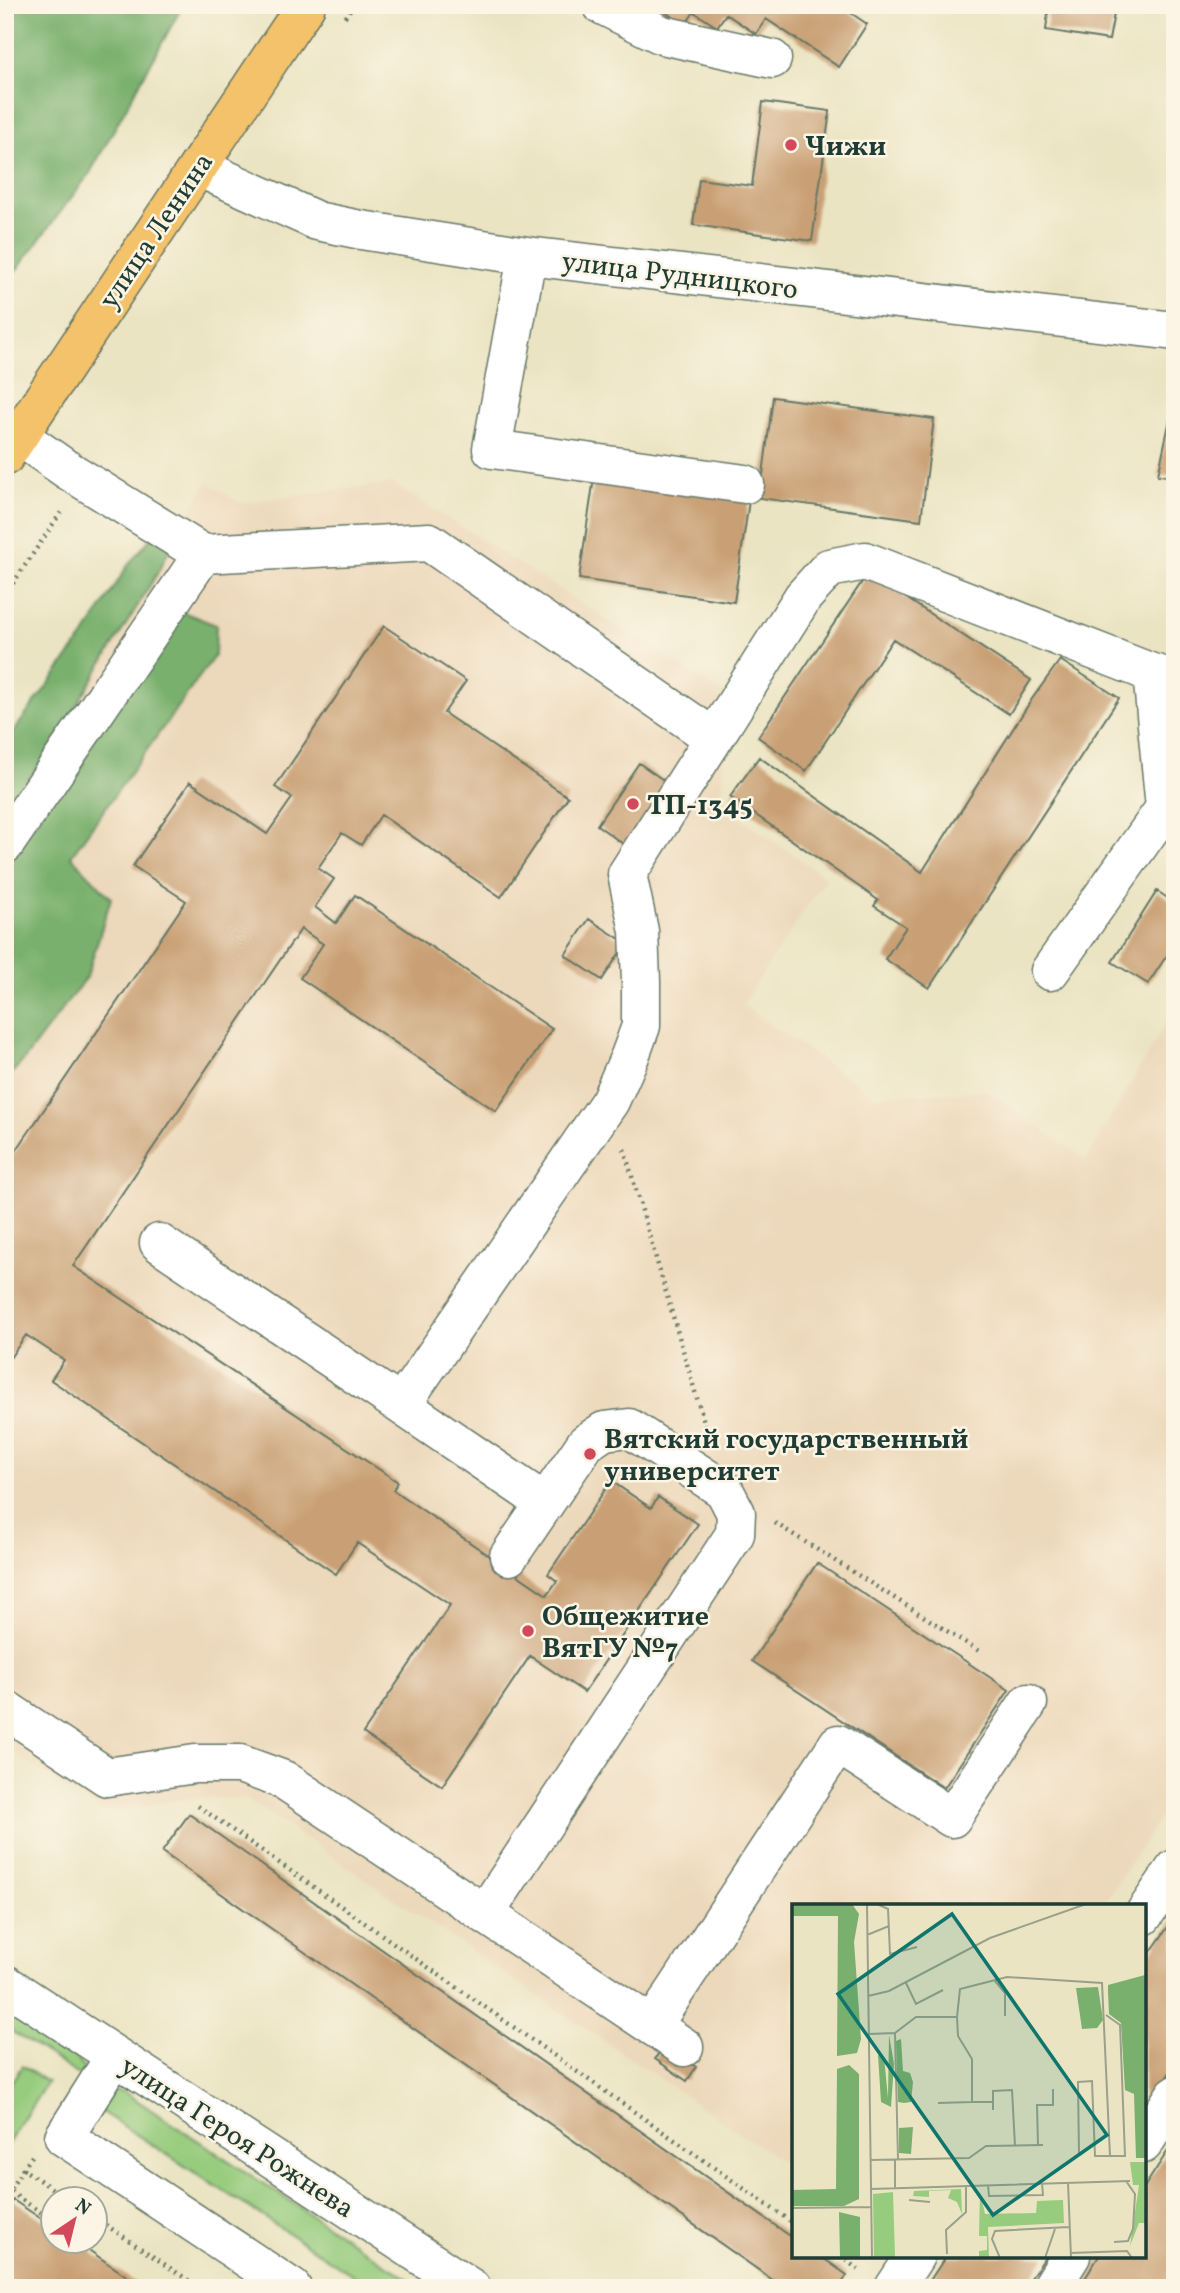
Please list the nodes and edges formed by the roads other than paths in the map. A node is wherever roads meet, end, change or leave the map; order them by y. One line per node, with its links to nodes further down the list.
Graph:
1 (306, 5): 4 (main road, улица Ленина)
2 (602, 5): 3 (street)
3 (772, 59)
4 (198, 167): 5 (street, улица Рудницкого); 7 (main road, улица Ленина)
5 (527, 256): 6 (street, улица Рудницкого); 8 (street)
6 (1175, 331)
7 (12, 446): 9 (street)
8 (744, 484)
9 (203, 554): 11 (street); 12 (street)
10 (1163, 676): 11 (street); 13 (street)
11 (714, 738): 15 (street)
12 (5, 844)
13 (1050, 971)
14 (159, 1243): 15 (street)
15 (401, 1405): 16 (street)
16 (545, 1503): 17 (street); 21 (street)
17 (509, 1556)
18 (1028, 1703): 24 (street)
19 (5, 1709): 21 (street)
20 (1175, 1869): 22 (street)
21 (486, 1912): 24 (street)
22 (1145, 1913)
23 (5, 1984): 26 (street, улица Героя Рожнева)
24 (653, 2025): 25 (street)
25 (684, 2046)
26 (116, 2056): 31 (street); 32 (street, улица Героя Рожнева)
27 (1175, 2095): 28 (street)
28 (1145, 2141)
29 (914, 2258): 33 (street)
30 (1070, 2258): 34 (street)
31 (292, 2288)
32 (471, 2288)
33 (894, 2288)
34 (1051, 2288)

